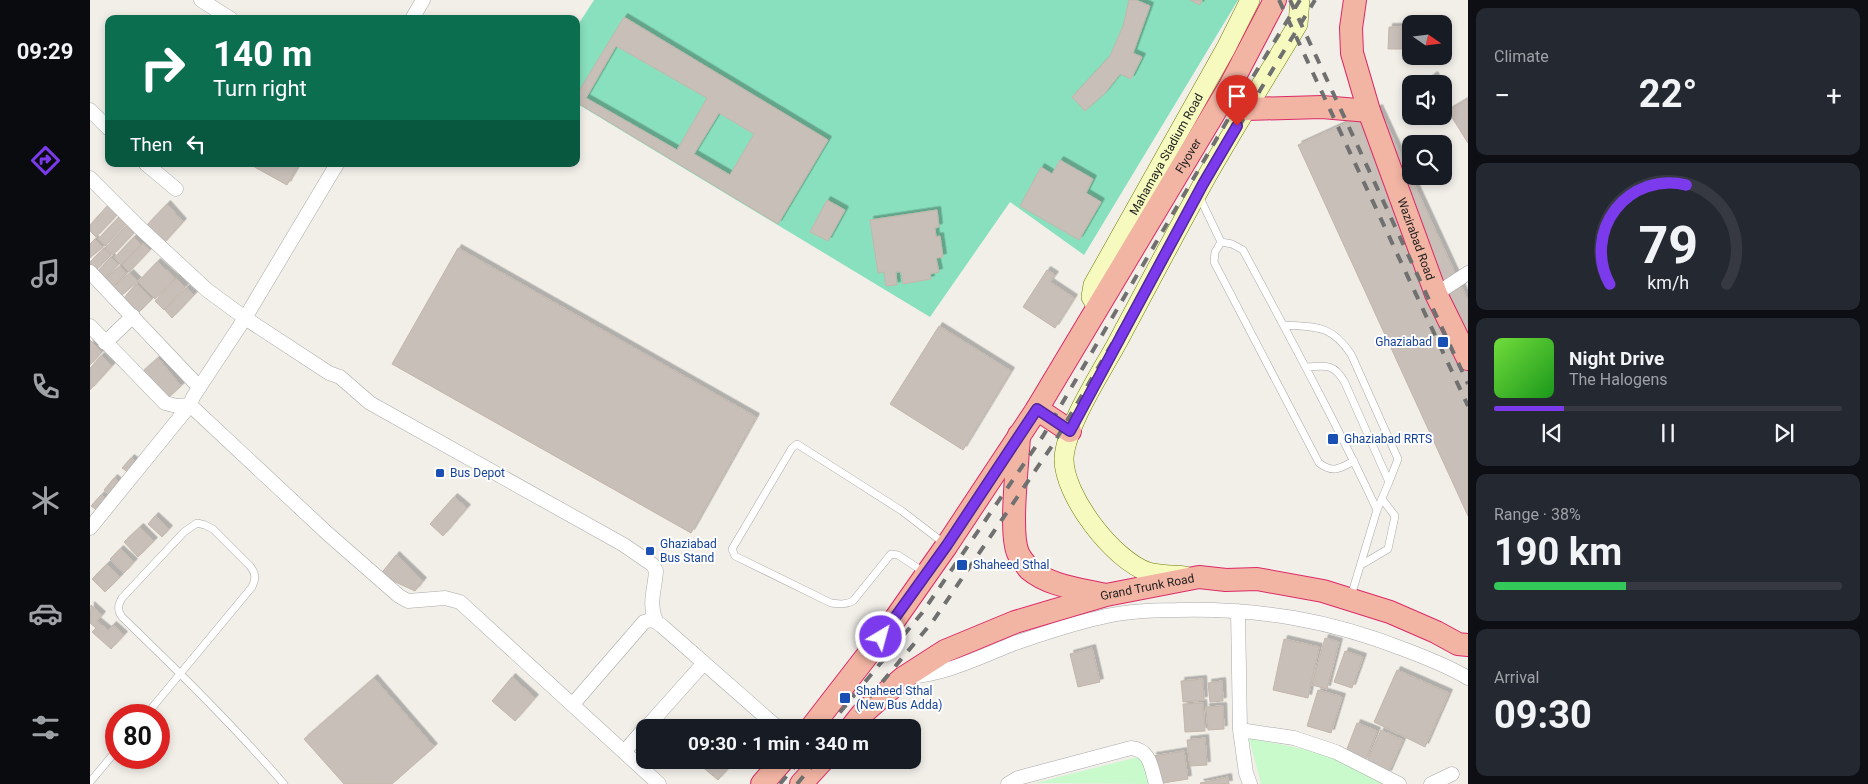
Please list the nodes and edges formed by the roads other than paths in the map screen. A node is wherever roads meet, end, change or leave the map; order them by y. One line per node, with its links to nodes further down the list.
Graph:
1 (201, 0): 7 (street)
2 (423, 0): 8 (street)
3 (1250, 0): 22 (main road, Mahamaya Stadium Road)
4 (1275, 0): 22 (highway, Flyover)
5 (1300, 0): 9 (main road)
6 (1355, 0): 11 (highway, Wazirabad Road)
7 (225, 15)
8 (414, 15)
9 (1247, 109): 11 (highway); 17 (main road)
10 (90, 110): 12 (street)
11 (1369, 111): 21 (highway, Wazirabad Road)
12 (105, 125)
13 (150, 167): 16 (street)
14 (335, 167): 24 (street)
15 (90, 178): 24 (street)
16 (176, 189)
17 (1198, 194): 18 (lane); 33 (main road)
18 (1222, 242): 25 (lane); 35 (lane)
19 (90, 272): 23 (street)
20 (1468, 273): 21 (street)
21 (1436, 294): 28 (highway, Wazirabad Road)
22 (1102, 302): 32 (highway)
23 (133, 316): 27 (street); 30 (street)
24 (245, 318): 30 (street); 47 (street)
25 (1284, 325): 29 (lane); 36 (lane)
26 (90, 326): 27 (street)
27 (104, 343): 31 (street)
28 (1468, 359)
29 (1306, 367): 35 (lane); 36 (lane)
30 (200, 388): 31 (street)
31 (190, 405): 39 (street); 54 (street)
32 (1037, 409): 33 (highway); 34 (highway)
33 (1070, 431): 43 (main road)
34 (1019, 434): 40 (highway); 44 (highway)
35 (1354, 461): 38 (lane)
36 (1389, 482): 37 (lane)
37 (1382, 499): 38 (lane); 41 (lane)
38 (1377, 510): 41 (lane)
39 (90, 528)
40 (947, 545): 42 (highway); 42 (lane)
41 (1361, 565): 45 (lane)
42 (927, 573): 57 (highway)
43 (1199, 577): 44 (highway, Grand Trunk Road); 45 (highway, Grand Trunk Road)
44 (1106, 595): 51 (highway, Grand Trunk Road)
45 (1350, 599): 48 (highway, Grand Trunk Road)
46 (1238, 611): 51 (street); 52 (street); 59 (street)
47 (656, 621): 49 (street); 54 (street)
48 (1468, 645)
49 (704, 663): 55 (street); 56 (street)
50 (181, 674): 50 (lane); 53 (lane); 68 (lane)
51 (903, 678): 58 (highway, Grand Trunk Road)
52 (1468, 678)
53 (155, 704)
54 (573, 704): 61 (street)
55 (653, 719)
56 (768, 719)
57 (818, 719)
58 (858, 719)
59 (1240, 730): 73 (street); 74 (street)
60 (636, 738): 61 (street)
61 (624, 752): 69 (street)
62 (105, 764): 66 (lane)
63 (775, 769): 70 (highway)
64 (815, 769): 71 (highway)
65 (1452, 774): 75 (street)
66 (90, 782)
67 (1016, 782): 72 (street)
68 (284, 784)
69 (659, 784)
70 (762, 784)
71 (801, 784)
72 (1156, 784)
73 (1250, 784)
74 (1399, 784)
75 (1431, 784)

